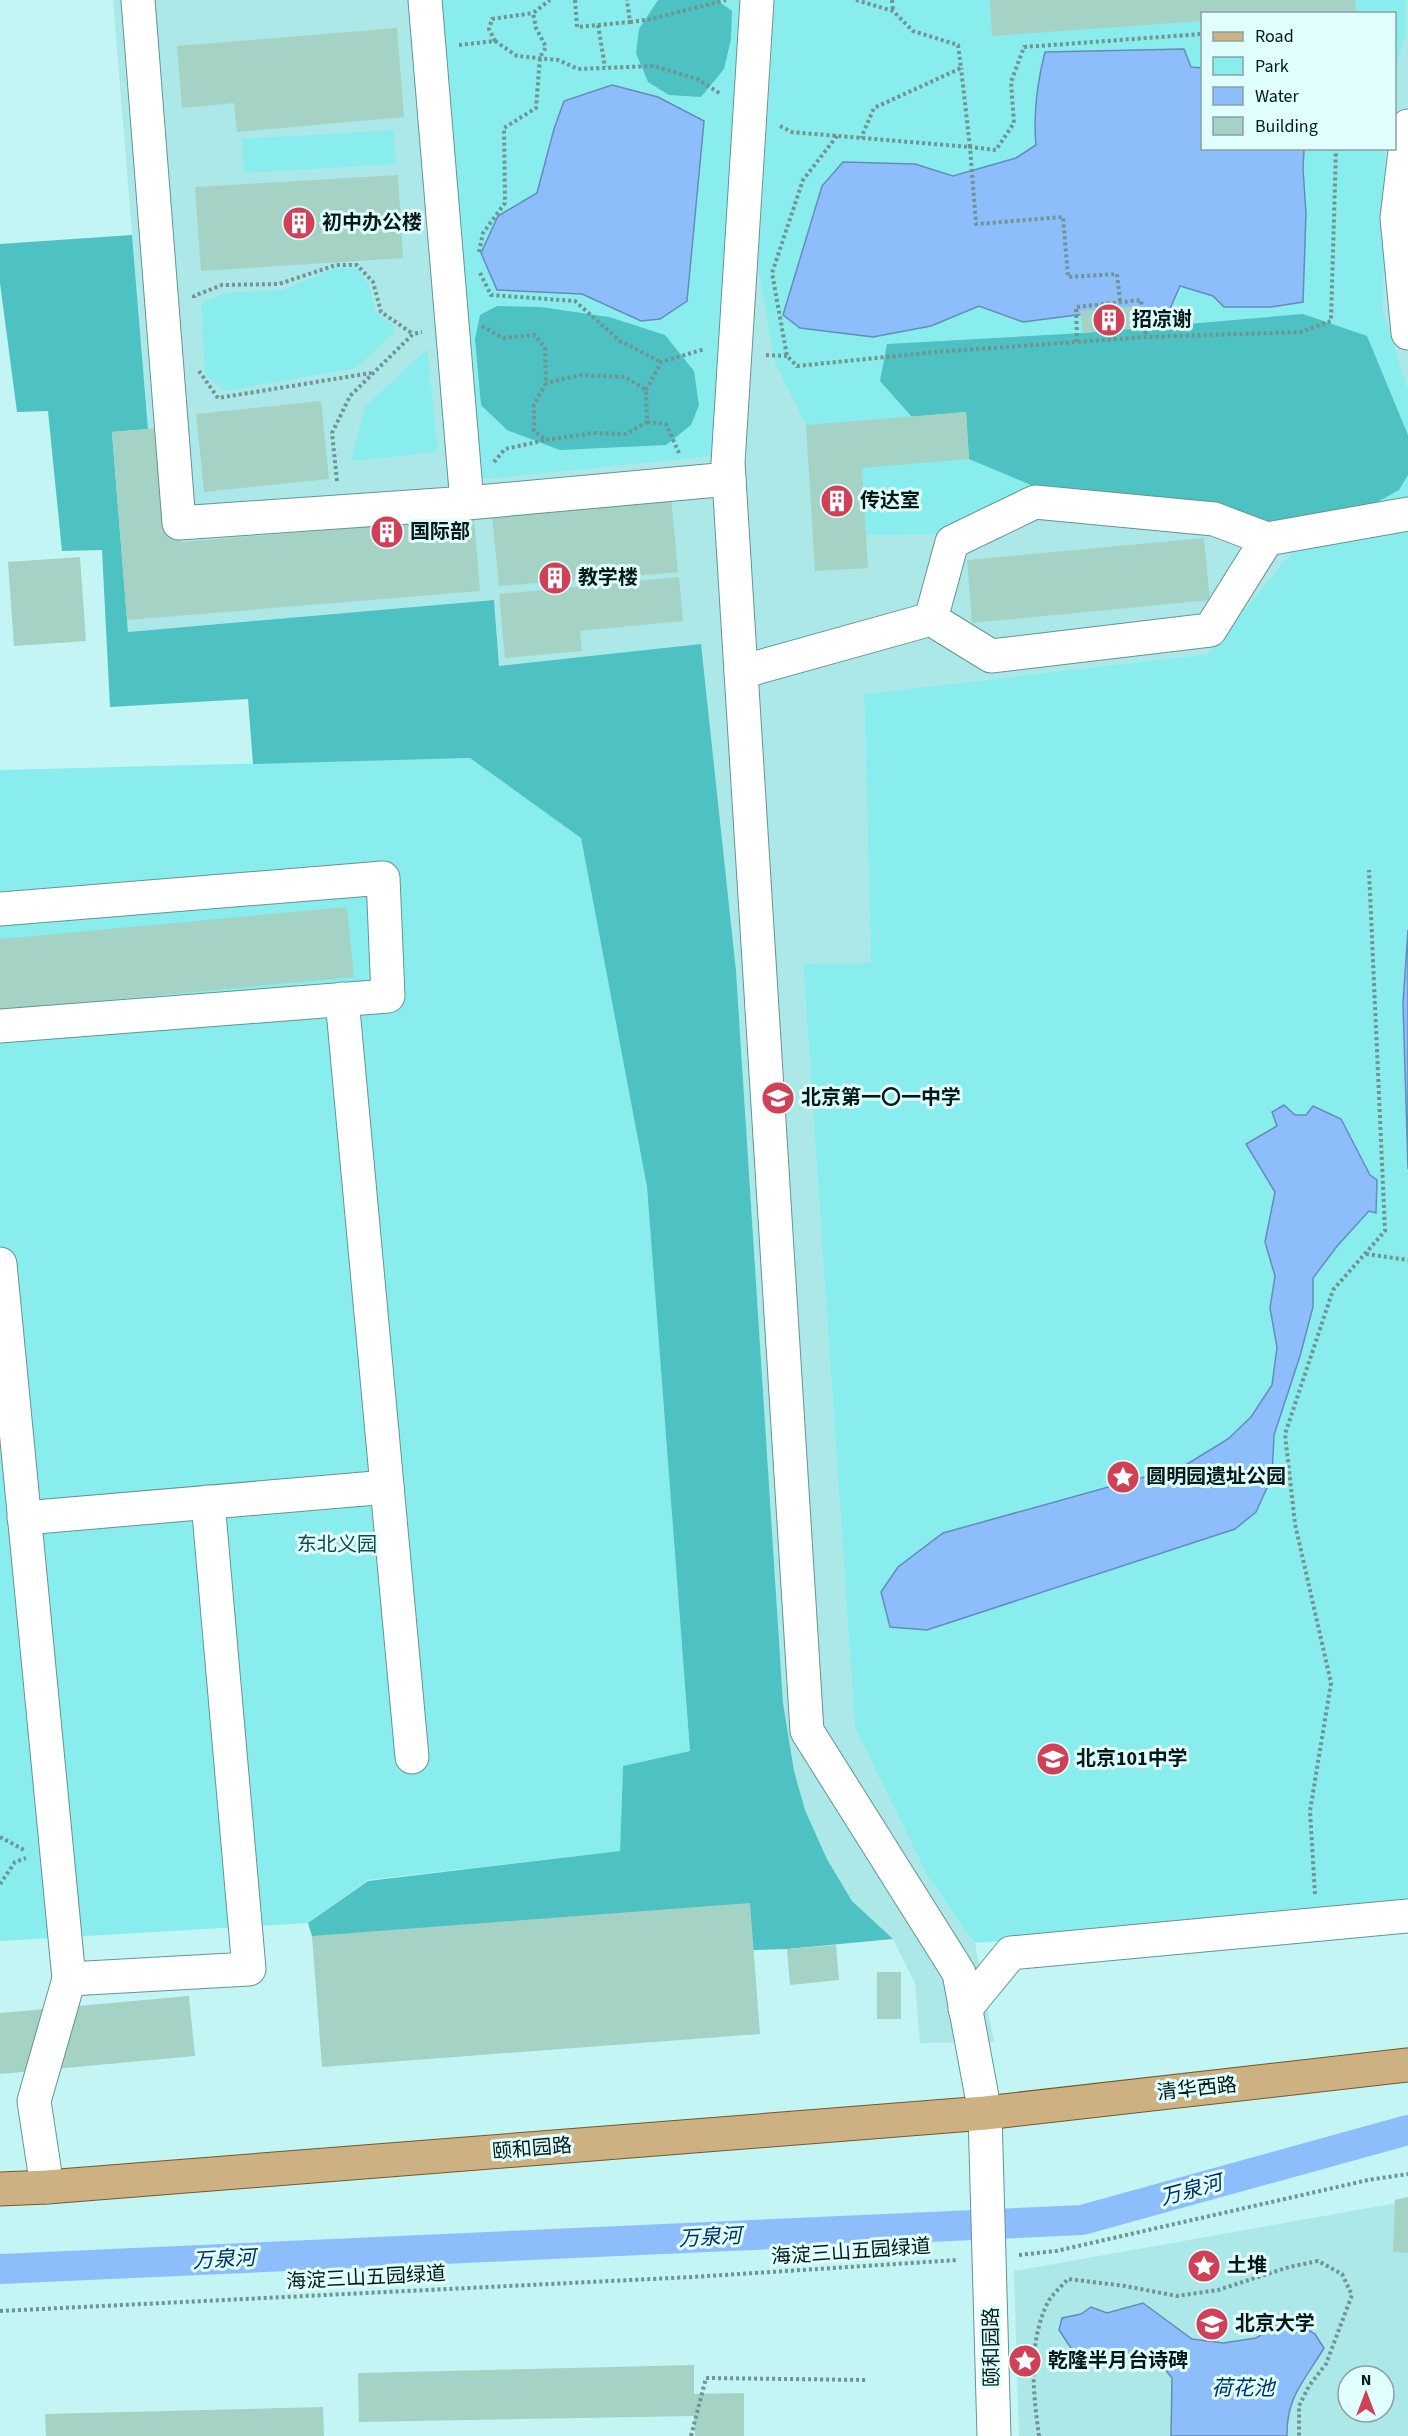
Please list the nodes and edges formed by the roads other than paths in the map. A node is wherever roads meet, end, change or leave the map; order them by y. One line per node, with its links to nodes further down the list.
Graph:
1 (138, 0): 7 (street)
2 (424, 0): 7 (street)
3 (757, 0): 6 (street)
4 (1408, 126): 5 (street)
5 (1408, 333)
6 (729, 479): 7 (street); 11 (street)
7 (480, 502)
8 (1408, 514): 9 (street)
9 (1267, 539): 10 (street); 10 (street)
10 (931, 619): 11 (street)
11 (741, 672): 22 (street)
12 (0, 909): 13 (street)
13 (342, 999): 14 (street); 16 (street)
14 (0, 1026)
15 (0, 1264): 18 (street)
16 (387, 1486): 17 (street); 19 (street)
17 (208, 1502): 18 (street); 21 (street)
18 (24, 1518): 21 (street)
19 (412, 1757)
20 (1408, 1916): 22 (street)
21 (69, 1980): 25 (street)
22 (966, 2009): 24 (street)
23 (1408, 2065): 24 (main road, 清华西路)
24 (985, 2113): 25 (main road, 颐和园路); 27 (street, 颐和园路)
25 (46, 2187): 26 (main road, 颐和园路)
26 (0, 2189)
27 (993, 2436)

